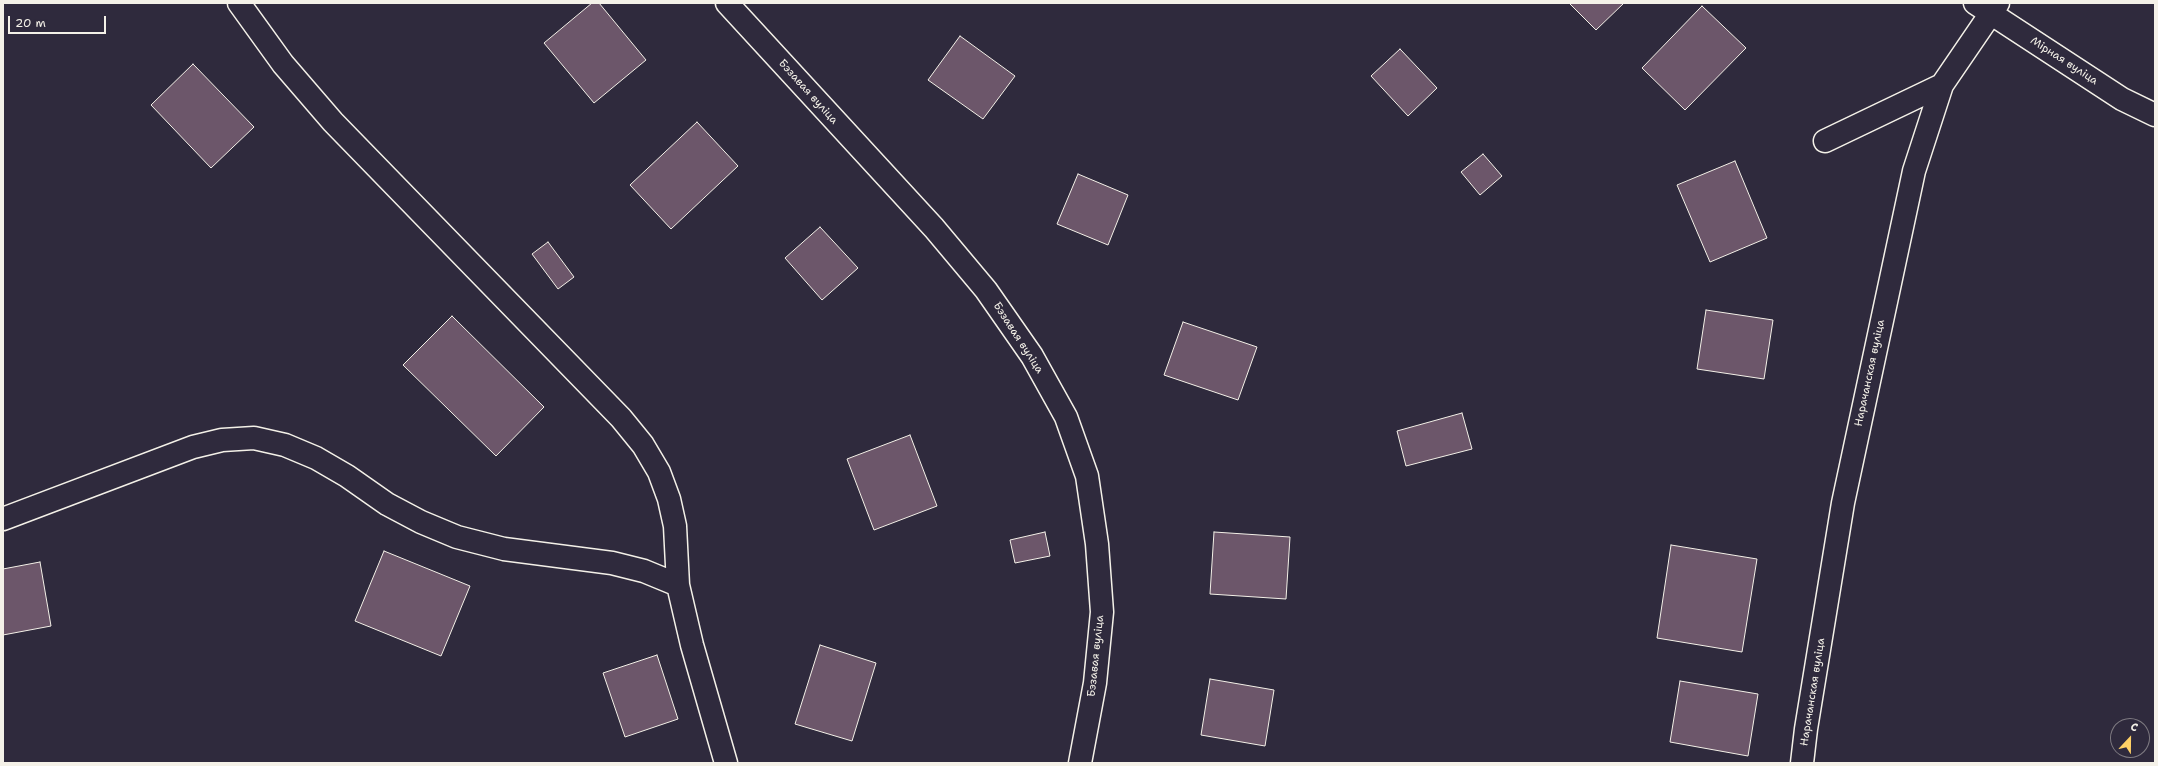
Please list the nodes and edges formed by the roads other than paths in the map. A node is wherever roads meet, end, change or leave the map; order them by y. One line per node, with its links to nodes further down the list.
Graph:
1 (239, 3): 8 (street)
2 (727, 3): 10 (street, Бэзавая вуліца)
3 (1988, 7): 4 (street, Нарачанская вуліца); 5 (street, Мірная вуліца)
4 (1942, 85): 6 (street); 11 (street, Нарачанская вуліца)
5 (2155, 115)
6 (1825, 141)
7 (3, 519): 8 (street)
8 (678, 585): 9 (street)
9 (726, 763)
10 (1080, 763)
11 (1802, 763)

